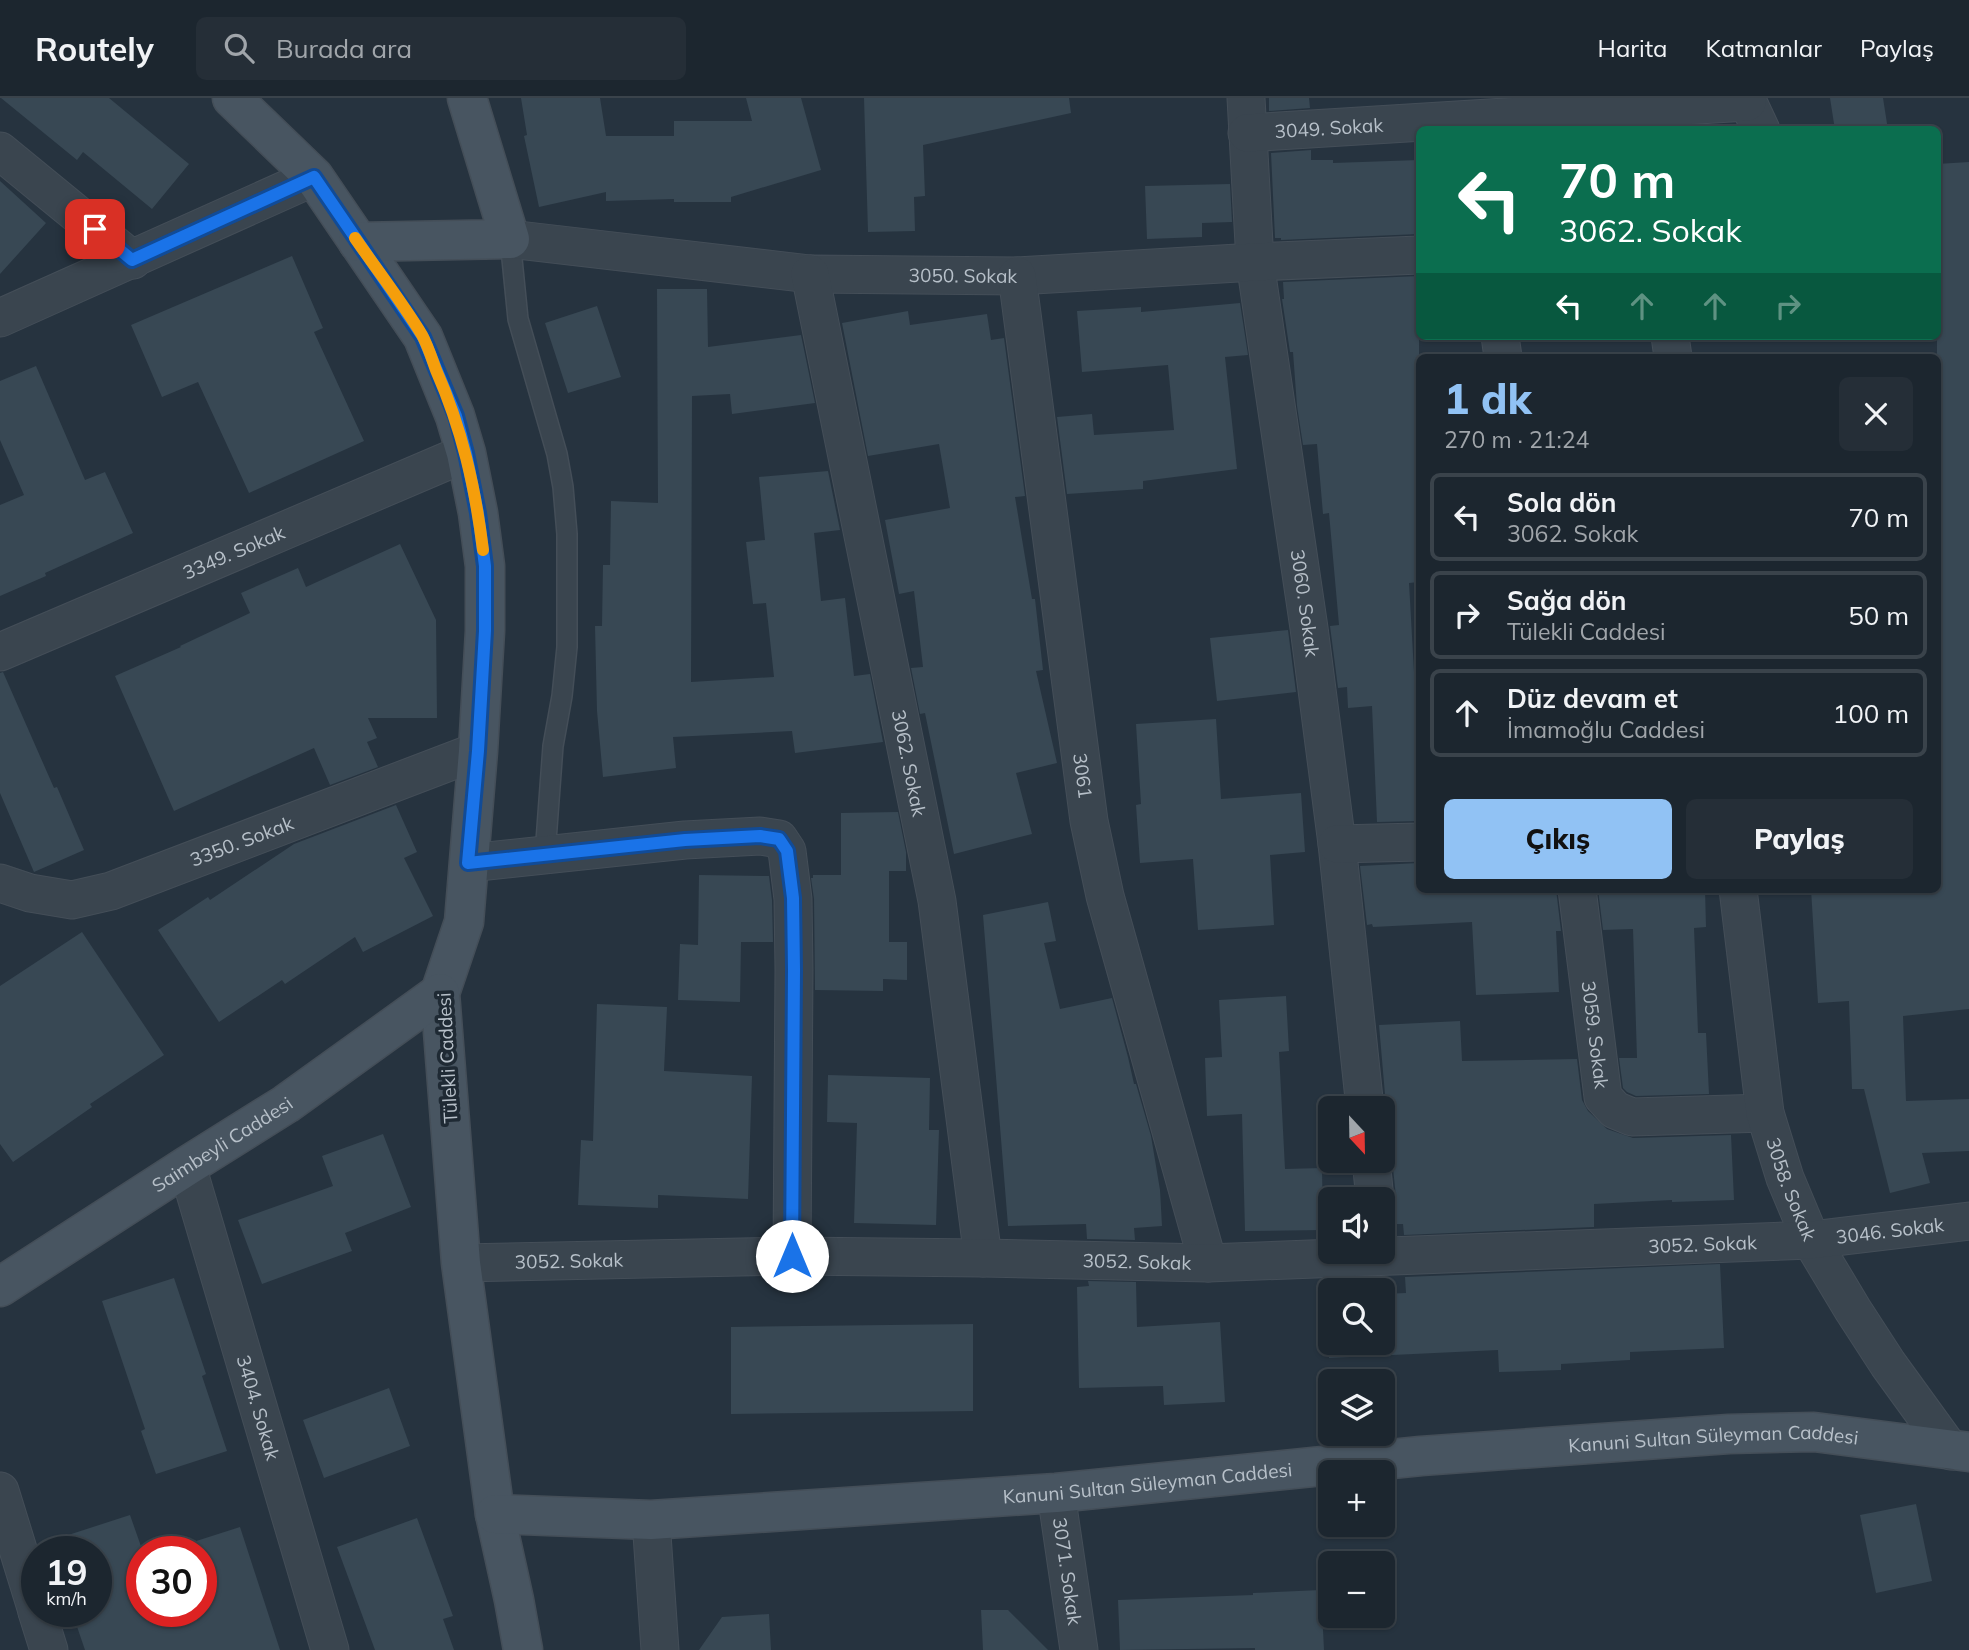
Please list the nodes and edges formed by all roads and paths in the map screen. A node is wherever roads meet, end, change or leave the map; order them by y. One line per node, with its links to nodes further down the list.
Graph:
1 (232, 98): 6 (main road, Tülekli Caddesi)
2 (467, 98): 7 (main road)
3 (1751, 110): 4 (street, 3049. Sokak)
4 (1246, 116): 11 (street, 3060. Sokak)
5 (0, 151): 10 (street)
6 (314, 177): 8 (main road, Tülekli Caddesi); 10 (street)
7 (510, 239): 8 (main road); 12 (street, 3050. Sokak); 20 (lane)
8 (358, 242): 15 (main road, Tülekli Caddesi)
9 (1416, 255): 11 (street, 3050. Sokak)
10 (132, 260): 14 (street)
11 (1255, 262): 13 (street, 3050. Sokak); 19 (street, 3060. Sokak)
12 (810, 274): 13 (street, 3050. Sokak); 34 (street, 3062. Sokak)
13 (1017, 276): 36 (street, 3061)
14 (0, 318)
15 (466, 453): 16 (street, 3349. Sokak); 17 (main road, Tülekli Caddesi)
16 (0, 652)
17 (478, 751): 21 (main road, Tülekli Caddesi); 22 (street, 3350. Sokak)
18 (1416, 842): 19 (street)
19 (1337, 844): 26 (street, 3060. Sokak)
20 (545, 855): 21 (street); 32 (street)
21 (468, 863): 25 (main road, Tülekli Caddesi)
22 (0, 883)
23 (1578, 893): 27 (street, 3059. Sokak)
24 (1738, 893): 27 (street, 3058. Sokak)
25 (440, 993): 28 (main road, Saimbeyli Caddesi); 35 (main road, Tülekli Caddesi)
26 (1364, 1096)
27 (1765, 1113): 30 (street, 3058. Sokak)
28 (187, 1166): 37 (main road, Saimbeyli Caddesi); 46 (street, 3404. Sokak)
29 (1969, 1221): 30 (street, 3046. Sokak)
30 (1811, 1240): 31 (street, 3052. Sokak); 38 (street, 3058. Sokak)
31 (1395, 1253)
32 (792, 1256): 34 (street, 3052. Sokak); 35 (street, 3052. Sokak)
33 (1318, 1257): 36 (street, 3052. Sokak)
34 (983, 1258): 36 (street, 3052. Sokak)
35 (461, 1263): 41 (main road, Tülekli Caddesi)
36 (1208, 1263)
37 (0, 1287)
38 (1960, 1451): 40 (main road, Kanuni Sultan Süleyman Caddesi)
39 (0, 1491): 43 (street)
40 (1056, 1493): 42 (main road, Kanuni Sultan Süleyman Caddesi); 49 (street, 3071. Sokak)
41 (495, 1514): 42 (main road, Kanuni Sultan Süleyman Caddesi); 47 (main road, Tülekli Caddesi)
42 (651, 1520): 48 (street)
43 (21, 1559)
44 (42, 1627): 45 (street)
45 (49, 1650)
46 (330, 1650)
47 (523, 1650)
48 (660, 1650)
49 (1079, 1650)

